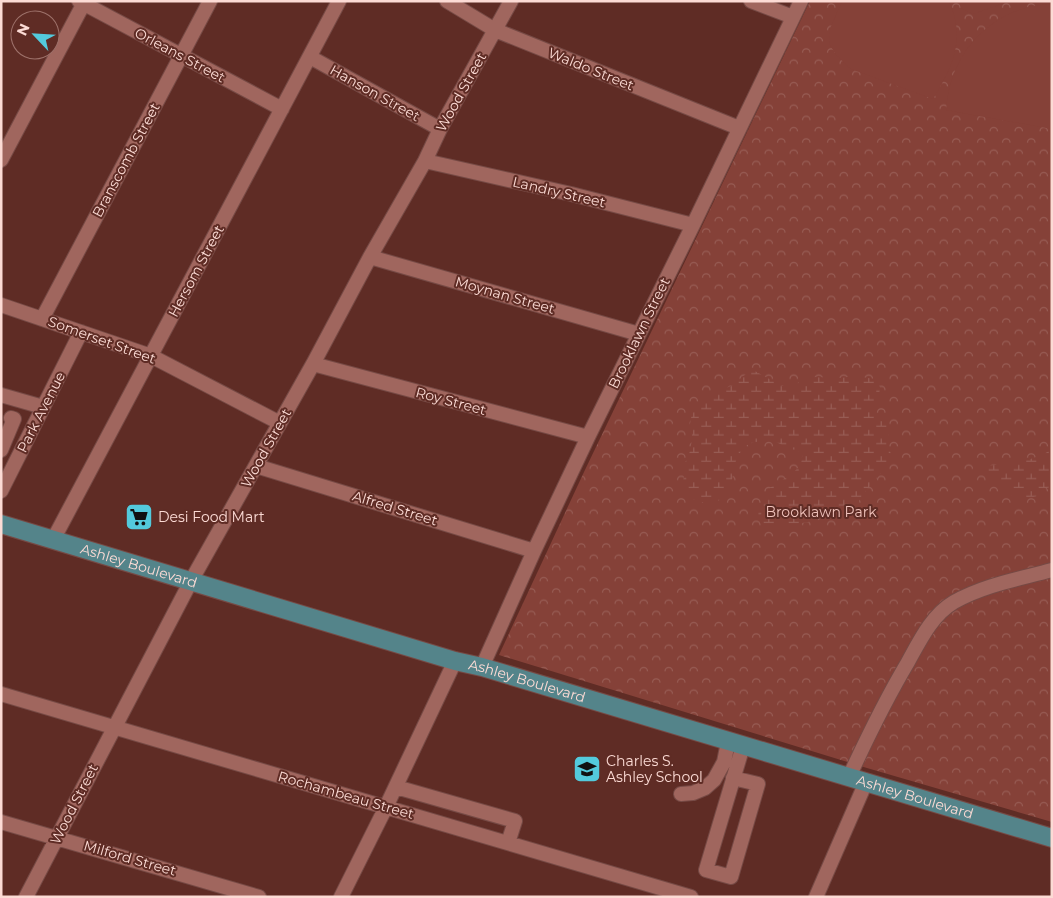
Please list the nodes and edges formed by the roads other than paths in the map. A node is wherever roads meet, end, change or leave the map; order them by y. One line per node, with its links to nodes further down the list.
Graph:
1 (210, 1): 10 (street, Branscomb Street)
2 (339, 1): 11 (street, Hersom Street)
3 (447, 1): 9 (street, Waldo Street)
4 (511, 1): 9 (street, Wood Street)
5 (751, 1): 8 (street)
6 (801, 1): 8 (street, Brooklawn Street)
7 (82, 2): 10 (street, Orleans Street); 15 (street)
8 (793, 18): 13 (street, Brooklawn Street)
9 (495, 30): 13 (street, Waldo Street); 14 (street, Wood Street)
10 (181, 56): 12 (street, Orleans Street); 20 (street, Branscomb Street)
11 (310, 57): 12 (street, Hersom Street); 14 (street, Hanson Street)
12 (282, 109): 23 (street, Hersom Street)
13 (739, 128): 17 (street, Brooklawn Street)
14 (440, 129): 16 (street, Wood Street)
15 (1, 160)
16 (425, 161): 17 (street, Landry Street); 18 (street, Wood Street)
17 (693, 225): 22 (street, Brooklawn Street)
18 (370, 257): 22 (street, Moynan Street); 24 (street, Wood Street)
19 (1, 305): 20 (street, Somerset Street)
20 (42, 319): 21 (street, Somerset Street)
21 (81, 332): 23 (street, Somerset Street); 27 (street, Park Avenue)
22 (639, 334): 30 (street, Brooklawn Street)
23 (151, 356): 29 (street, Somerset Street); 35 (street, Hersom Street)
24 (313, 364): 29 (street, Wood Street); 30 (street, Roy Street)
25 (1, 395): 26 (street)
26 (18, 400): 27 (street); 28 (street)
27 (44, 408): 33 (street, Park Avenue)
28 (6, 417): 31 (street)
29 (280, 423): 32 (street, Wood Street)
30 (588, 437): 36 (street, Brooklawn Street)
31 (1, 450)
32 (256, 466): 36 (street, Alfred Street); 38 (street, Wood Street)
33 (1, 491)
34 (1, 524): 35 (main road, Ashley Boulevard)
35 (53, 540): 38 (main road, Ashley Boulevard)
36 (534, 551): 40 (street, Brooklawn Street)
37 (1052, 570): 45 (street)
38 (191, 581): 39 (main road, Ashley Boulevard); 42 (street, Wood Street)
39 (455, 661): 40 (main road, Ashley Boulevard); 46 (street)
40 (482, 667): 43 (main road, Ashley Boulevard)
41 (1, 694): 42 (street, Rochambeau Street)
42 (113, 728): 48 (street, Rochambeau Street); 50 (street, Wood Street)
43 (735, 744): 44 (street); 45 (main road, Ashley Boulevard); 47 (street)
44 (733, 778): 44 (street)
45 (857, 780): 51 (main road, Ashley Boulevard); 57 (street)
46 (396, 787): 48 (street); 52 (street)
47 (681, 794)
48 (386, 807): 52 (street, Rochambeau Street); 55 (street)
49 (1, 822): 50 (street, Milford Street)
50 (57, 837): 53 (street, Wood Street); 54 (street, Milford Street)
51 (1052, 838)
52 (508, 843): 56 (street, Rochambeau Street)
53 (26, 897)
54 (258, 897)
55 (341, 897)
56 (691, 897)
57 (816, 897)

